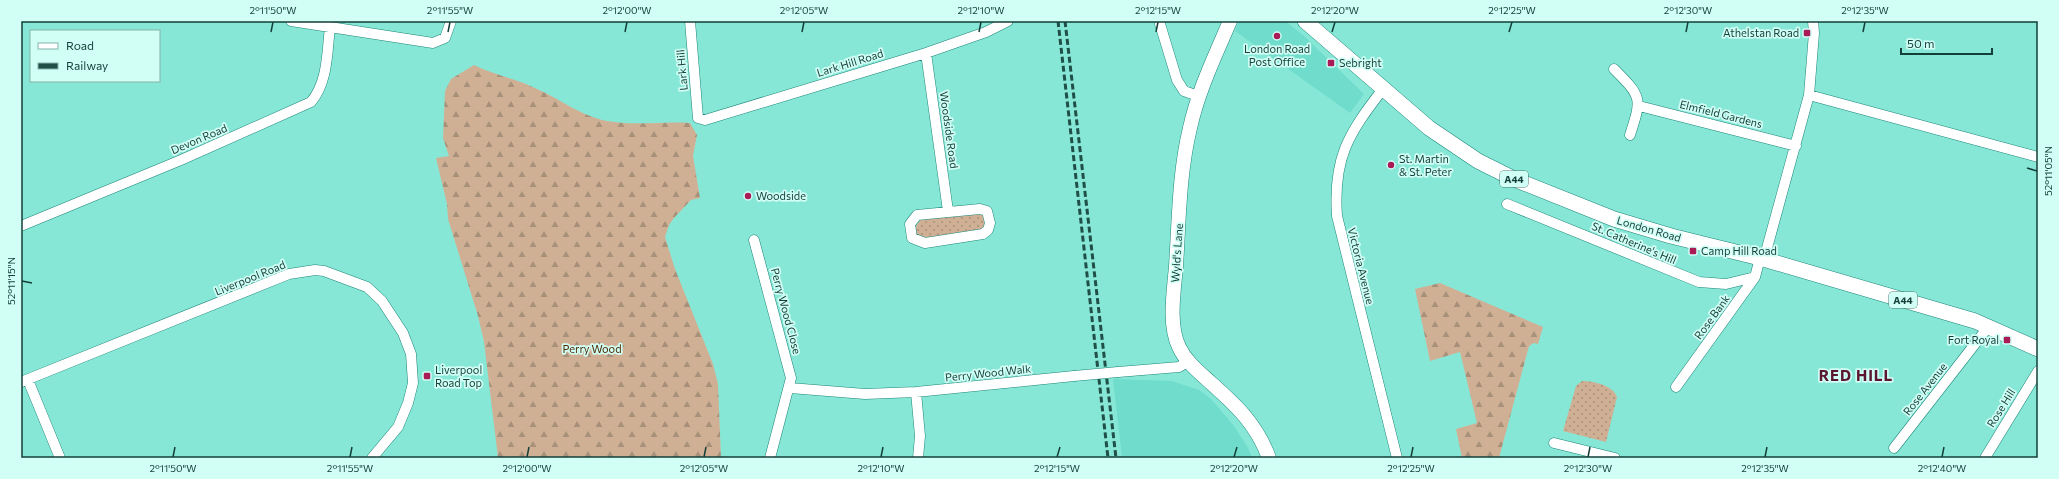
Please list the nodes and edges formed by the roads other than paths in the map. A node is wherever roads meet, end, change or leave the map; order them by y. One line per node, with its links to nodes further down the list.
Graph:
1 (291, 21): 9 (street)
2 (451, 21): 9 (street)
3 (690, 21): 16 (street, Lark Hill)
4 (1008, 21): 10 (street, Lark Hill Road)
5 (1230, 21): 14 (main road, Wyld's Lane)
6 (1305, 21): 12 (main road, London Road / A44)
7 (1813, 21): 13 (street)
8 (1160, 24): 14 (street)
9 (330, 27): 22 (street, Devon Road)
10 (926, 53): 16 (street, Lark Hill Road); 21 (street, Woodside Road)
11 (1614, 69): 15 (street)
12 (1383, 89): 24 (main road, London Road / A44); 41 (street, Victoria Avenue)
13 (1809, 95): 18 (street); 19 (street)
14 (1198, 96): 28 (main road, Wyld's Lane)
15 (1639, 106): 17 (street); 18 (street, Elmfield Gardens)
16 (698, 118)
17 (1630, 135)
18 (1796, 146): 24 (street)
19 (2038, 157)
20 (1507, 204): 25 (street, St. Catherine's Hill)
21 (948, 211): 21 (street)
22 (21, 226)
23 (754, 240): 32 (street, Perry Wood Close)
24 (1762, 258): 25 (street, Rose Bank); 26 (main road, London Road / A44)
25 (1755, 277): 31 (street, Rose Bank)
26 (1989, 326): 27 (main road, London Road / A44); 35 (street, Rose Avenue)
27 (2038, 349)
28 (1187, 362): 33 (street, Perry Wood Walk, bridge); 40 (main road, Wyld's Lane)
29 (2038, 371): 43 (street, Rose Hill)
30 (24, 381): 36 (street, Liverpool Road); 37 (street, Liverpool Road)
31 (1676, 387)
32 (790, 388): 33 (street, Perry Wood Walk); 38 (street)
33 (916, 392): 39 (street)
34 (1554, 443): 42 (street)
35 (1894, 448)
36 (60, 458)
37 (372, 458)
38 (770, 458)
39 (918, 458)
40 (1269, 458)
41 (1397, 458)
42 (1614, 458)
43 (1985, 458)

